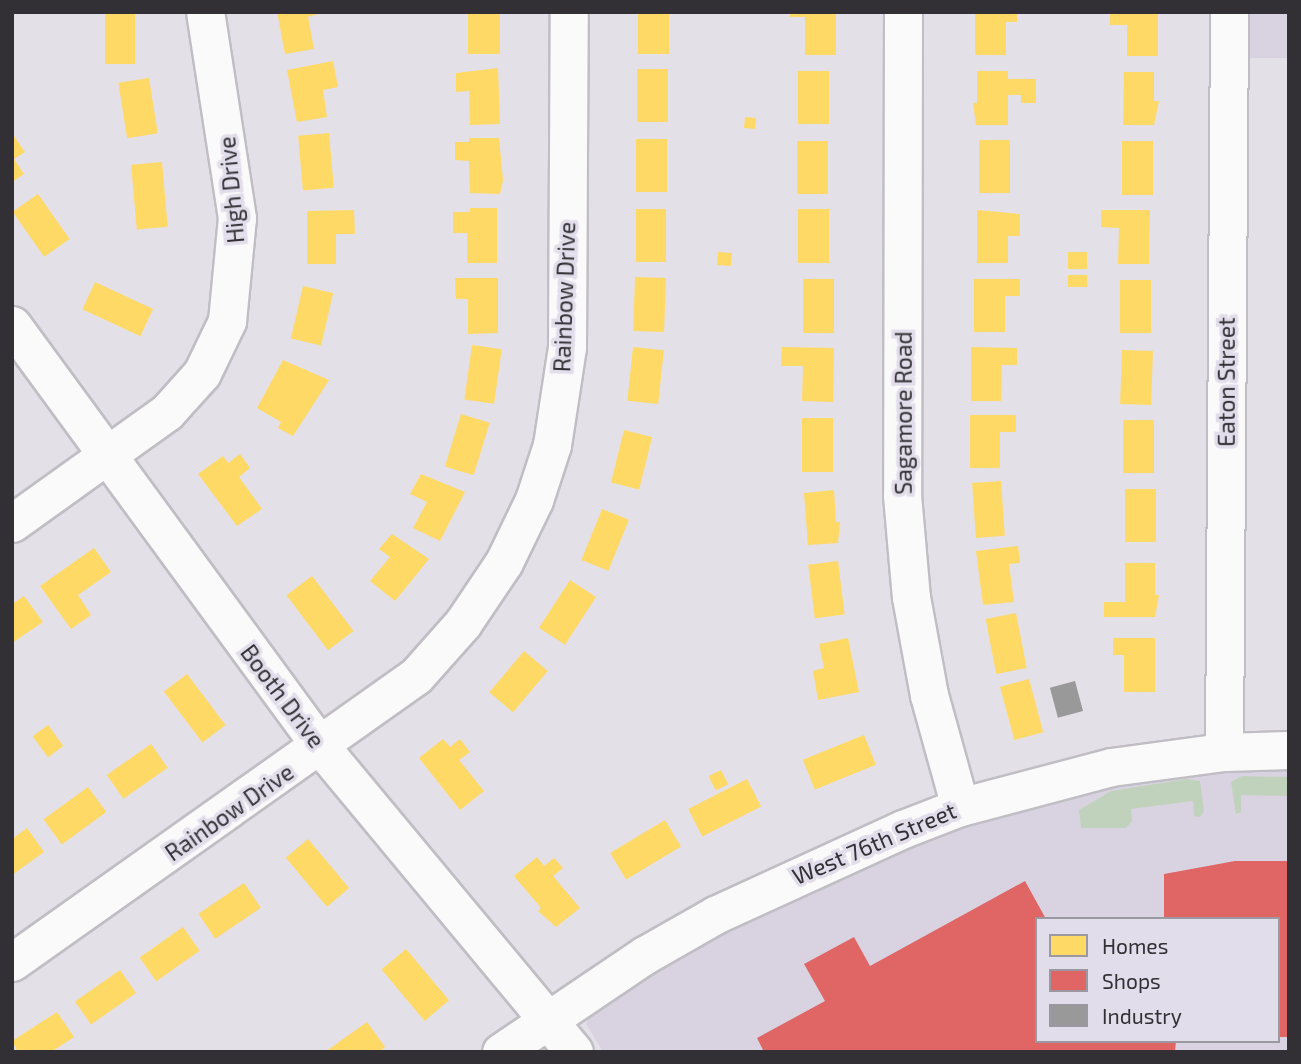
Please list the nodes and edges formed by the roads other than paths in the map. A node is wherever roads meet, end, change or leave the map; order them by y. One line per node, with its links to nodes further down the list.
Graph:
1 (205, 12): 6 (street, High Drive)
2 (569, 12): 8 (street, Rainbow Drive)
3 (903, 12): 11 (street, Sagamore Road)
4 (1229, 12): 10 (street, Eaton Street)
5 (12, 325): 6 (street, Booth Drive)
6 (107, 457): 7 (street, High Drive); 8 (street, Booth Drive)
7 (12, 523)
8 (321, 747): 12 (street, Rainbow Drive); 13 (street, Booth Drive)
9 (1289, 750): 10 (street, West 76th Street)
10 (1224, 752): 11 (street, West 76th Street)
11 (960, 807): 13 (street, West 76th Street)
12 (12, 962)
13 (546, 1020): 14 (street, West 76th Street); 15 (street, Booth Drive)
14 (501, 1052)
15 (574, 1052)

